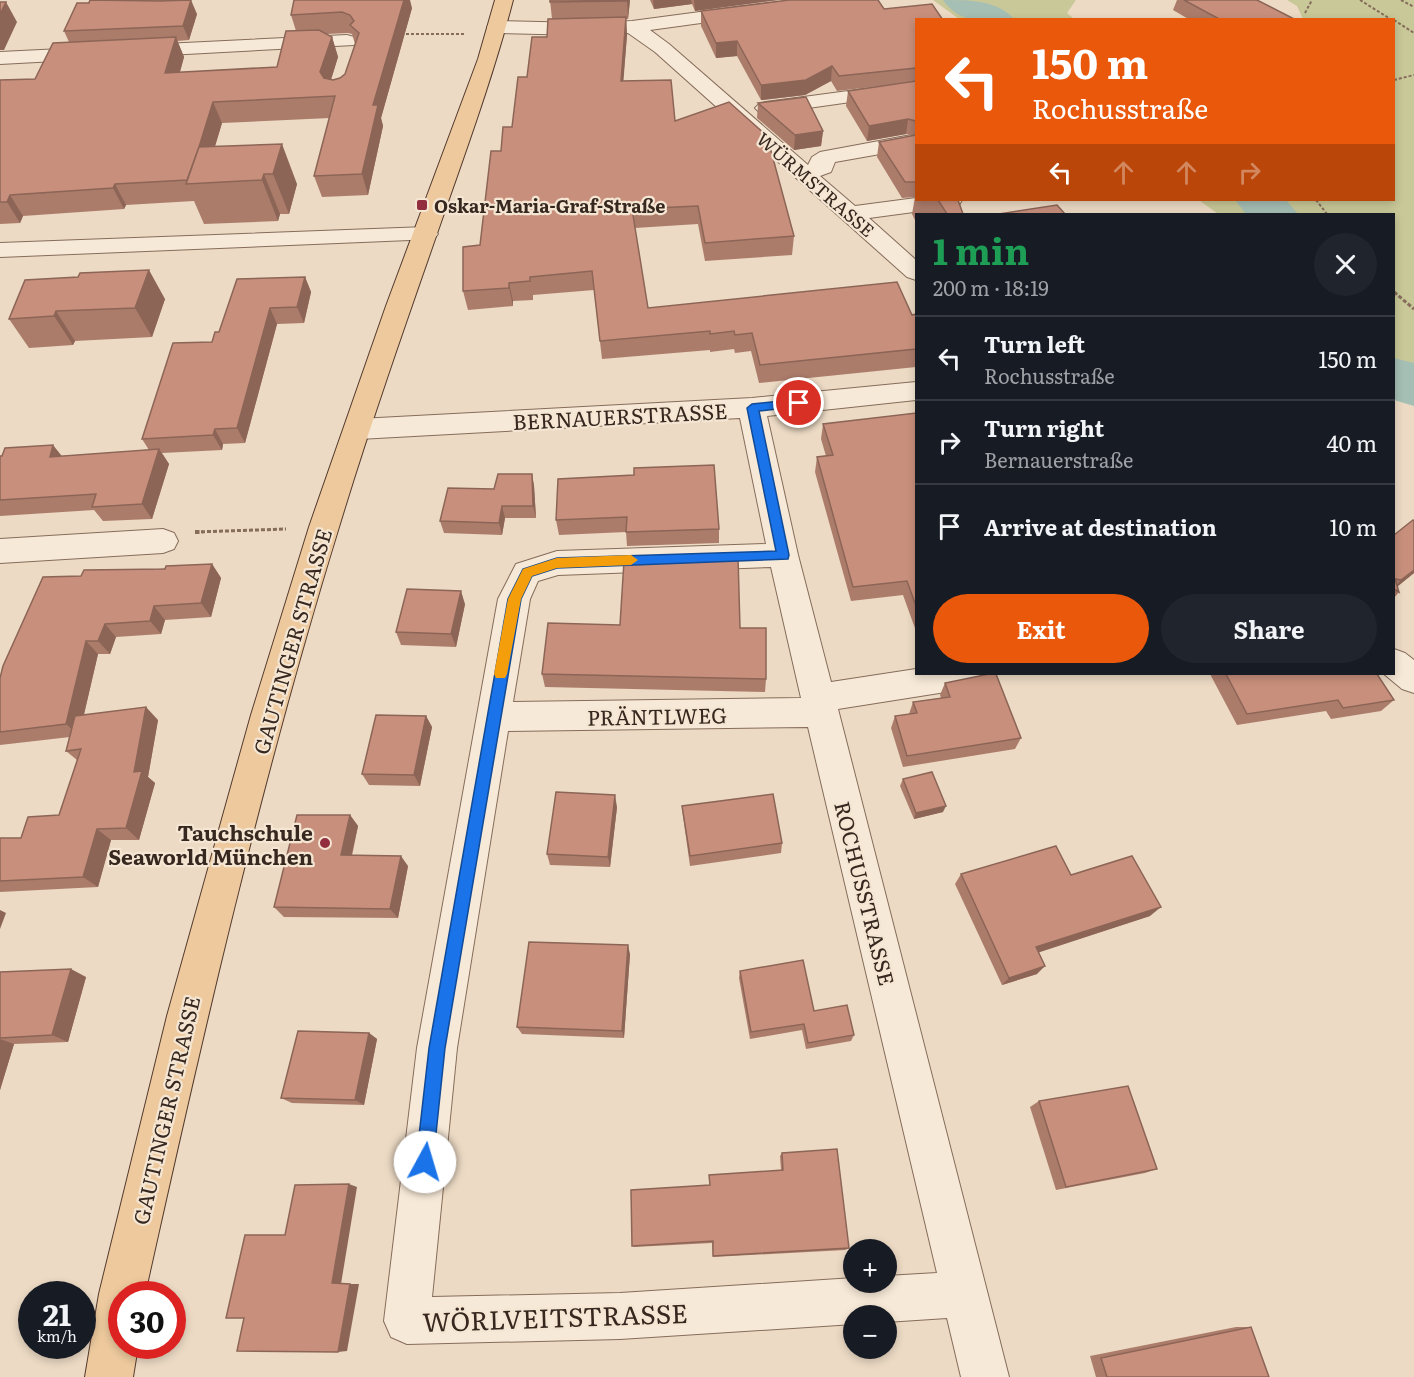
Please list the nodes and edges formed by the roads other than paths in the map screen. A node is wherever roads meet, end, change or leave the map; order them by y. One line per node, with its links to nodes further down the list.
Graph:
1 (763, 9): 3 (street)
2 (491, 20): 3 (street); 12 (main road, GAUTINGER STRASSE)
3 (632, 27): 7 (street, WÜRMSTRASSE)
4 (0, 58): 5 (street)
5 (348, 64)
6 (912, 88): 7 (street)
7 (733, 112): 9 (street, WÜRMSTRASSE)
8 (906, 143): 9 (street)
9 (804, 174): 11 (street, WÜRMSTRASSE)
10 (944, 201): 11 (street)
11 (850, 214): 14 (street, WÜRMSTRASSE)
12 (426, 234): 13 (street); 17 (main road, GAUTINGER STRASSE)
13 (0, 250)
14 (915, 271)
15 (915, 391): 16 (street, BERNAUERSTRASSE)
16 (752, 408): 17 (street, BERNAUERSTRASSE); 19 (street, ROCHUSSTRASSE)
17 (358, 429): 26 (main road, GAUTINGER STRASSE)
18 (162, 541): 20 (street)
19 (783, 555): 24 (street, ROCHUSSTRASSE); 25 (street, WÖRLVEITSTRASSE)
20 (3, 559)
21 (1395, 664): 23 (street)
22 (966, 675): 24 (street, PRÄNTLWEG)
23 (1414, 679)
24 (819, 705): 25 (street, PRÄNTLWEG); 27 (street, ROCHUSSTRASSE)
25 (492, 717): 27 (street, WÖRLVEITSTRASSE)
26 (125, 1281)
27 (964, 1294): 30 (street, ROCHUSSTRASSE)
28 (112, 1359): 29 (main road)
29 (109, 1377)
30 (984, 1377)

